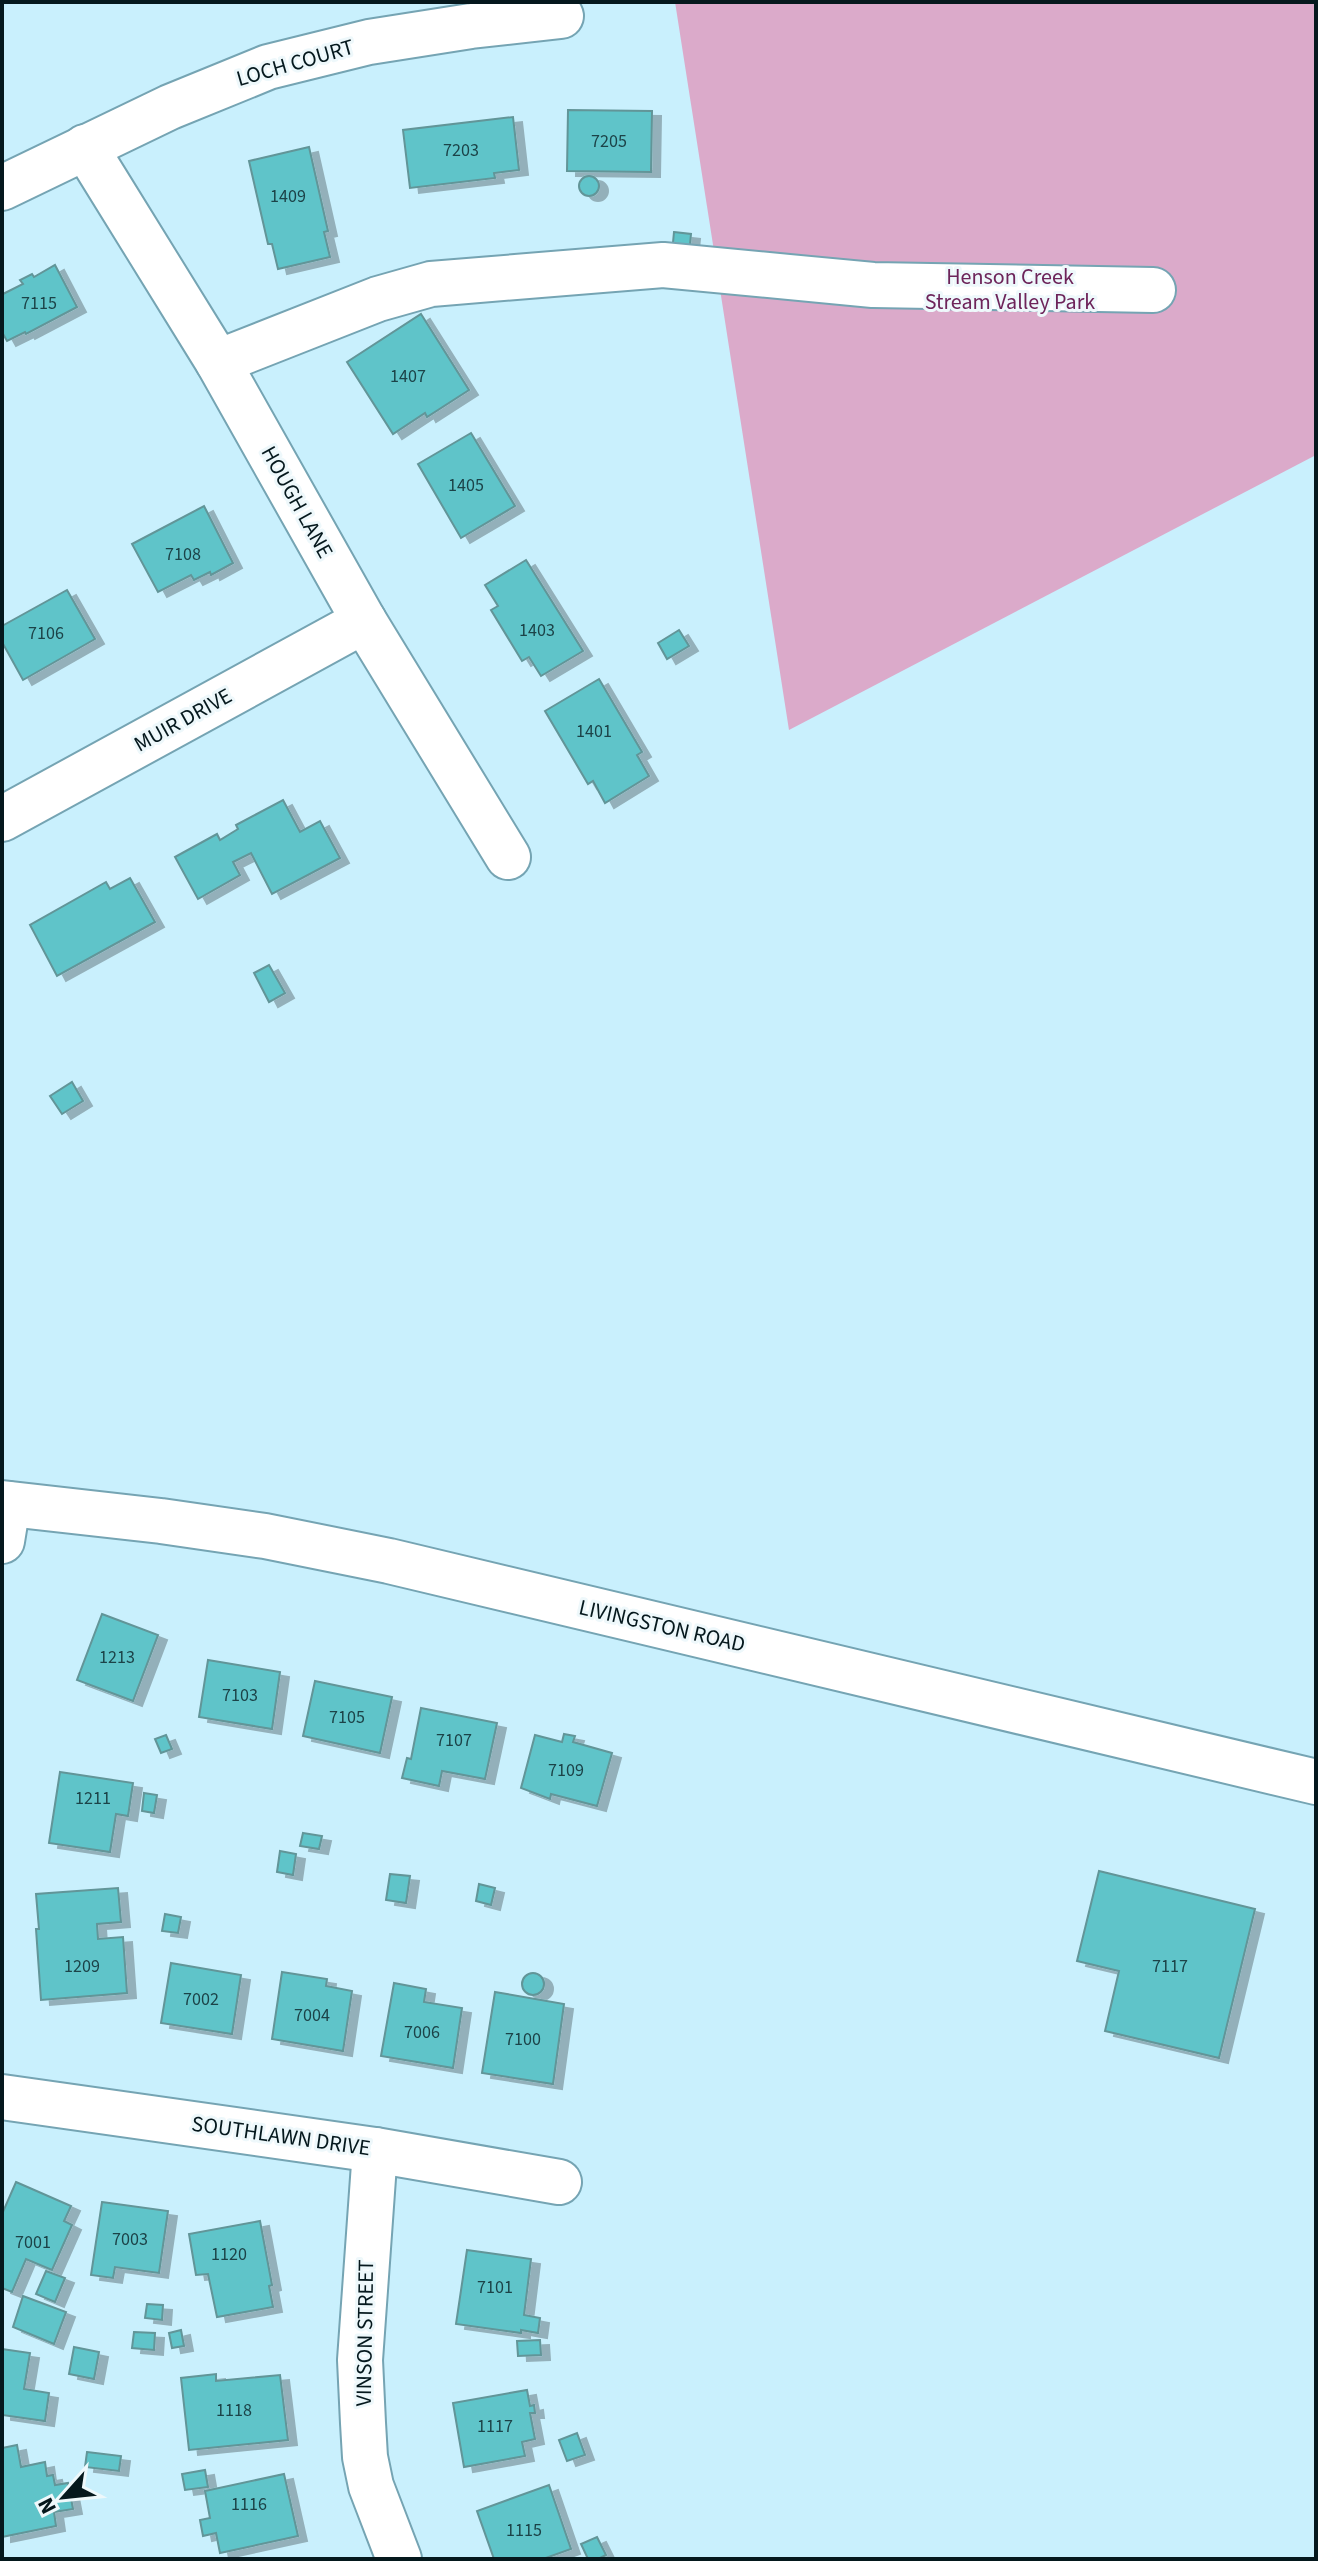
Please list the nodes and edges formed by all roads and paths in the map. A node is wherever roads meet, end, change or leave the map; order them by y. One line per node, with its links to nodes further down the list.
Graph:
1 (561, 16): 2 (street, LOCH COURT)
2 (85, 147): 3 (street, LOCH COURT); 5 (street, HOUGH LANE)
3 (2, 188)
4 (1153, 290): 5 (street)
5 (218, 362): 6 (street, HOUGH LANE)
6 (364, 621): 7 (street, MUIR DRIVE); 8 (street, HOUGH LANE)
7 (2, 819)
8 (508, 857)
9 (4, 1516): 10 (street, LIVINGSTON ROAD)
10 (1316, 1782)
11 (2, 2097): 12 (street, SOUTHLAWN DRIVE)
12 (375, 2150): 13 (street, SOUTHLAWN DRIVE); 14 (street, VINSON STREET)
13 (559, 2182)
14 (399, 2559)

